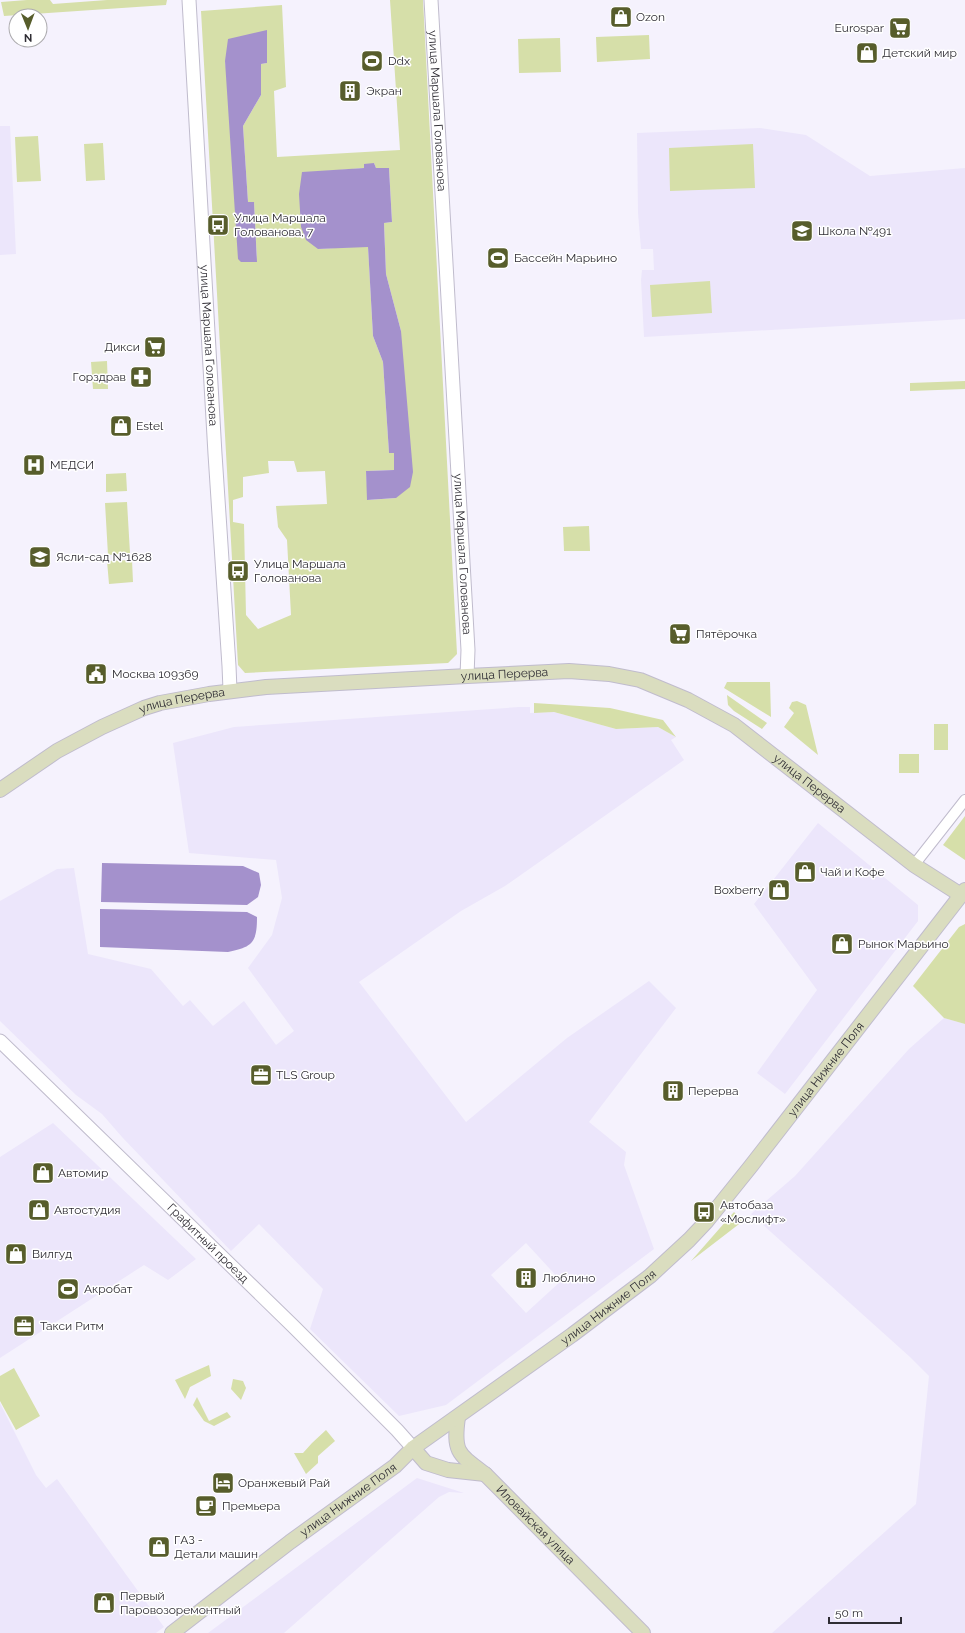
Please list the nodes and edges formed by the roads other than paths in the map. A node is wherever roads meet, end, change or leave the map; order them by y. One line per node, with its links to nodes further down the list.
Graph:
1 (189, 0): 4 (street, улица Маршала Голованова)
2 (431, 0): 3 (street, улица Маршала Голованова)
3 (467, 676): 4 (main road, улица Перерва); 7 (main road, улица Перерва)
4 (230, 690): 5 (main road, улица Перерва)
5 (0, 790)
6 (965, 800): 7 (street)
7 (914, 865): 8 (main road, улица Перерва)
8 (964, 894): 10 (main road, улица Нижние Поля)
9 (0, 1041): 11 (street, Графитный проезд)
10 (458, 1417): 11 (main road, улица Нижние Поля); 12 (main road, Иловайская улица)
11 (413, 1448): 12 (main road); 13 (main road, улица Нижние Поля)
12 (485, 1474): 14 (main road, Иловайская улица)
13 (172, 1633)
14 (642, 1633)

